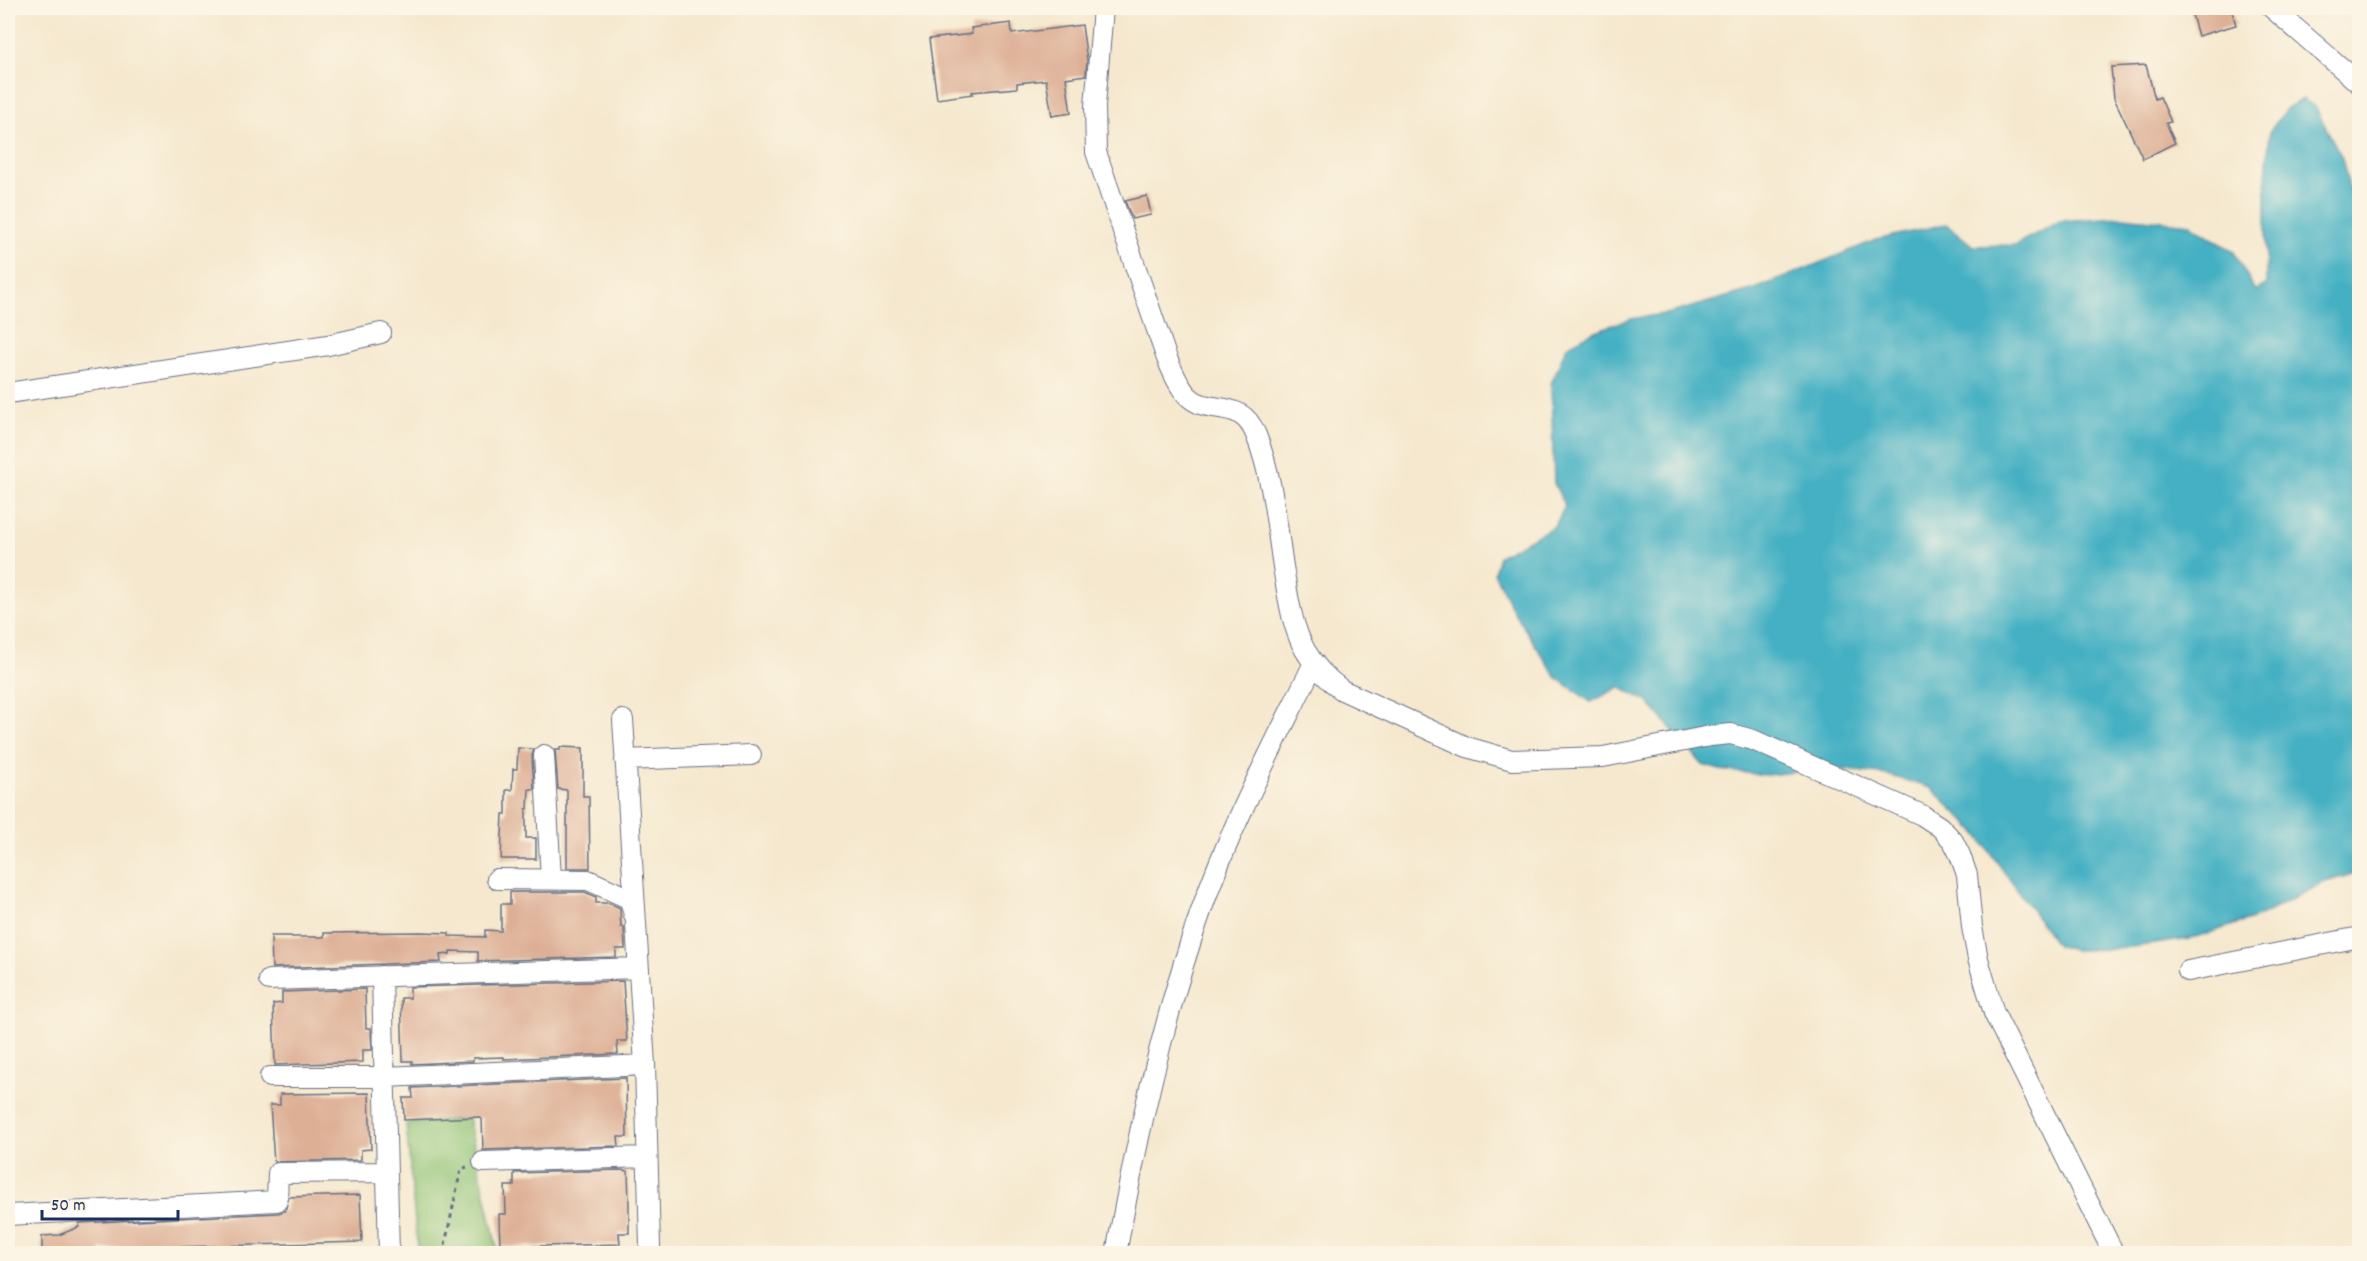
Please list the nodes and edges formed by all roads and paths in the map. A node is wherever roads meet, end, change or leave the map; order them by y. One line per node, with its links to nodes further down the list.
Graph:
1 (1103, 8): 6 (street)
2 (2272, 8): 3 (street)
3 (2360, 84)
4 (381, 333): 5 (street)
5 (8, 393)
6 (1314, 663): 29 (street); 30 (street)
7 (622, 720): 10 (street)
8 (544, 754): 12 (street)
9 (751, 755): 10 (street)
10 (625, 760): 13 (street)
11 (497, 879): 12 (street)
12 (551, 879): 13 (street)
13 (637, 926): 15 (street)
14 (2360, 937): 16 (street)
15 (639, 968): 17 (street); 19 (street)
16 (2188, 971)
17 (382, 976): 18 (street); 21 (street)
18 (269, 980)
19 (645, 1065): 21 (street); 22 (street)
20 (270, 1077): 21 (street)
21 (385, 1077): 24 (street)
22 (647, 1157): 23 (street); 28 (street)
23 (483, 1162): 27 (path)
24 (387, 1172): 25 (street); 26 (street)
25 (8, 1215)
26 (389, 1254)
27 (443, 1254)
28 (647, 1254)
29 (1116, 1254)
30 (2114, 1254)

